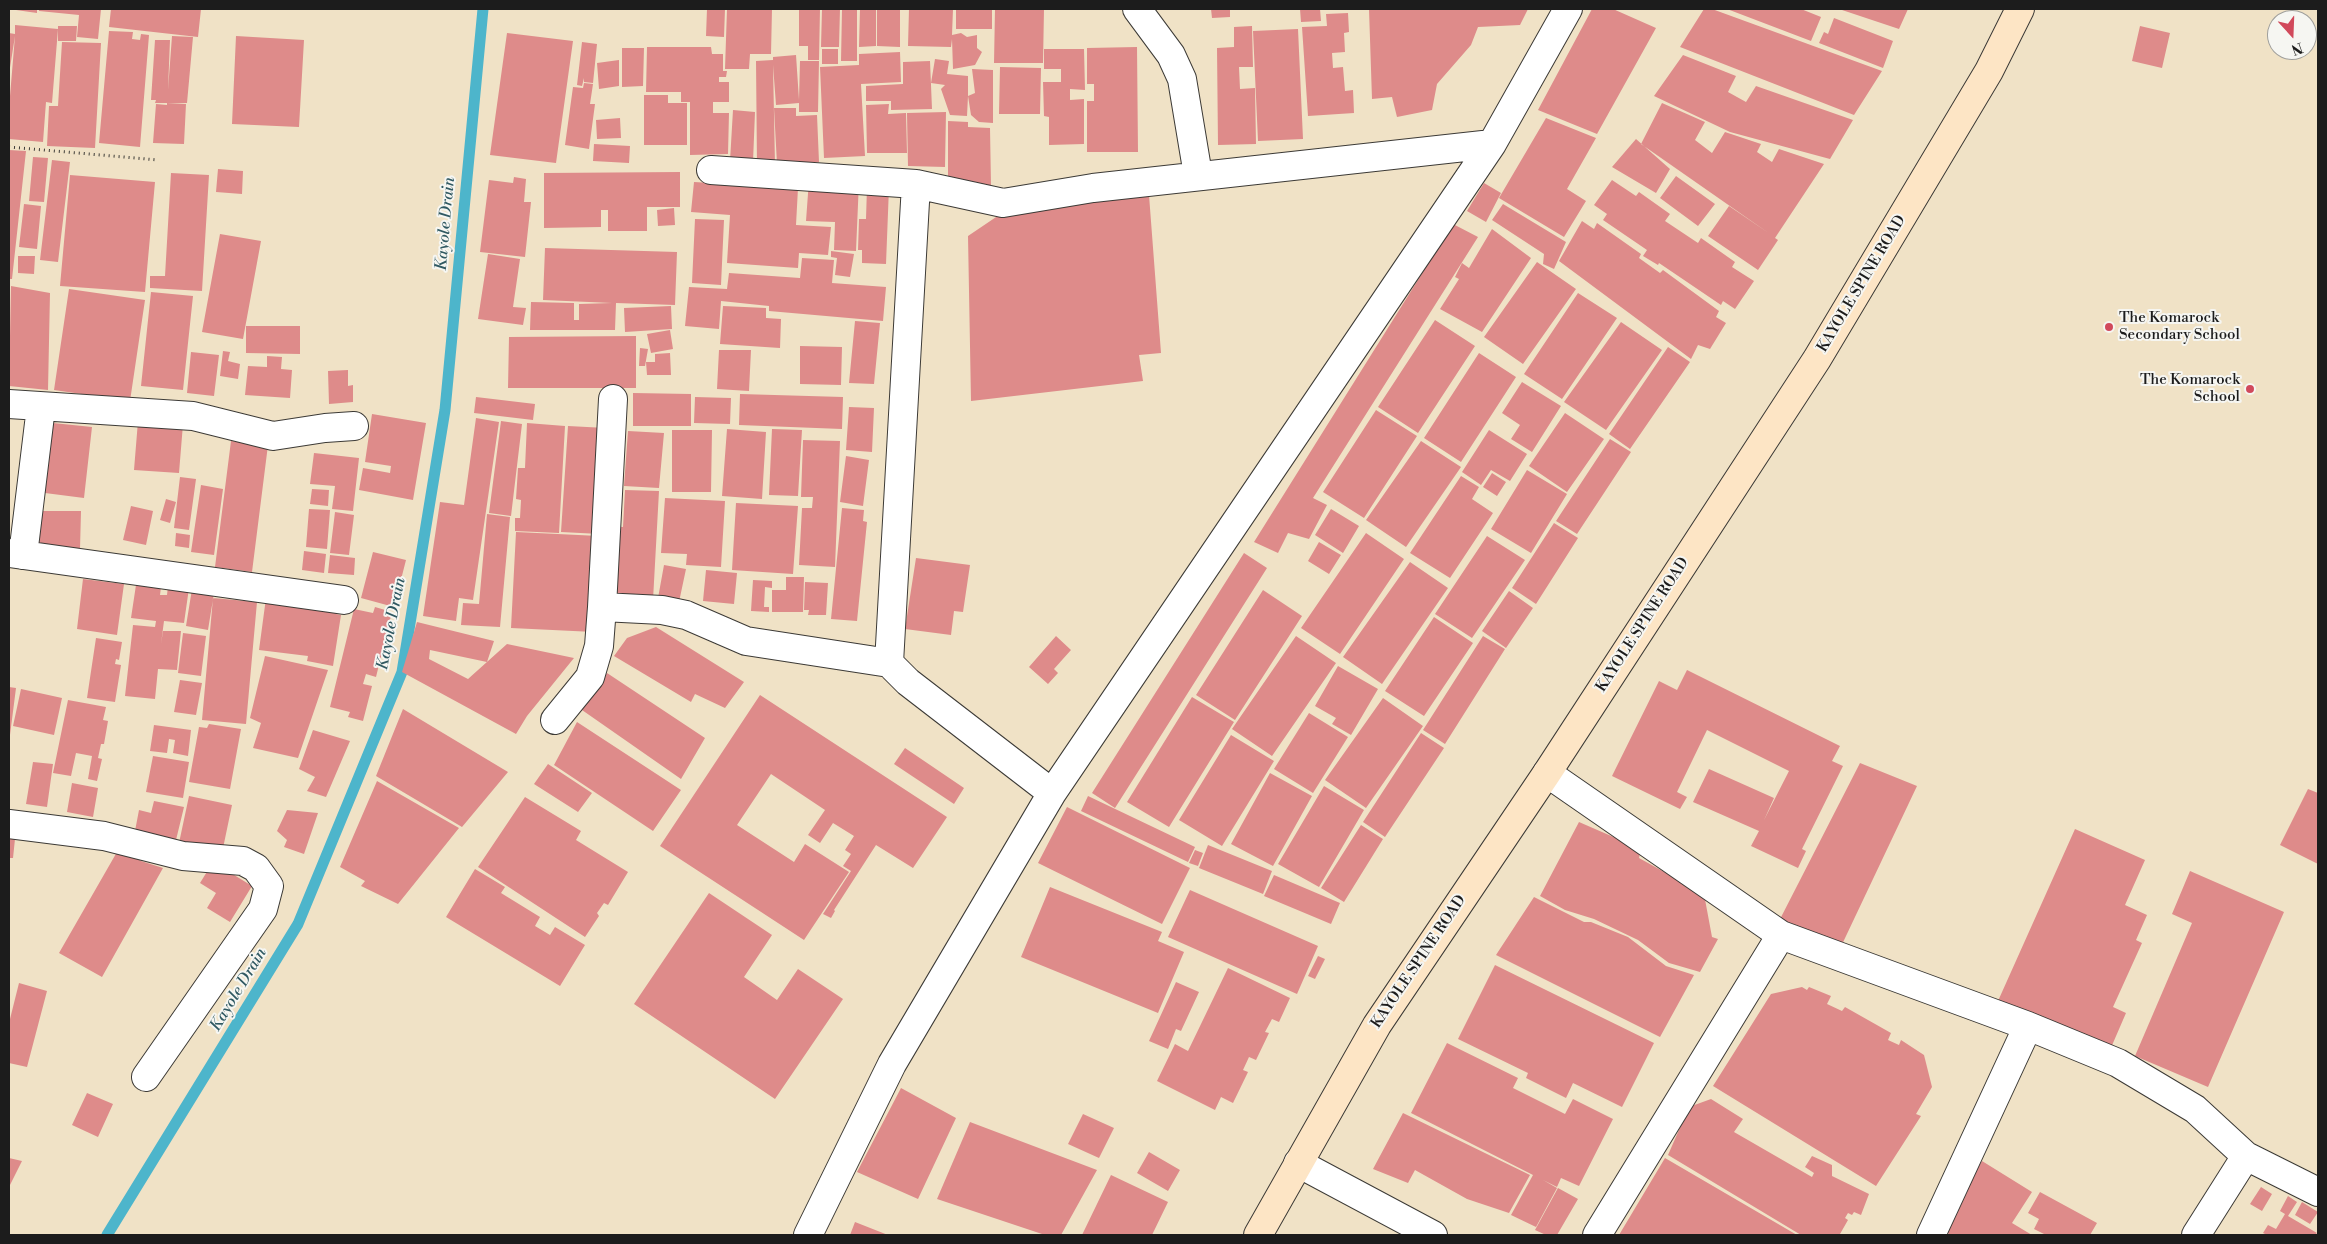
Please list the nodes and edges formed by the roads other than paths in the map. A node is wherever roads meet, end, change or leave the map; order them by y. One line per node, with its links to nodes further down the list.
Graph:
1 (1137, 9): 6 (street)
2 (1568, 9): 4 (street)
3 (2020, 9): 17 (main road, KAYOLE SPINE ROAD)
4 (1492, 144): 6 (street); 18 (street)
5 (711, 170): 7 (street)
6 (1198, 175): 7 (street)
7 (916, 184): 15 (street)
8 (613, 399): 14 (street)
9 (9, 404): 10 (street)
10 (41, 406): 11 (street); 12 (street)
11 (354, 426)
12 (16, 554): 13 (street)
13 (344, 600)
14 (602, 607): 15 (street); 16 (street)
15 (889, 663): 18 (street)
16 (554, 720)
17 (1547, 774): 20 (street); 24 (main road, KAYOLE SPINE ROAD)
18 (1052, 793): 26 (street)
19 (9, 824): 22 (street)
20 (1781, 935): 21 (street); 29 (street)
21 (2028, 1026): 23 (street); 30 (street)
22 (146, 1077)
23 (2246, 1156): 25 (street); 31 (street)
24 (1298, 1163): 27 (main road, KAYOLE SPINE ROAD); 28 (street)
25 (2318, 1192)
26 (808, 1235)
27 (1258, 1235)
28 (1433, 1235)
29 (1597, 1235)
30 (1931, 1235)
31 (2196, 1235)

